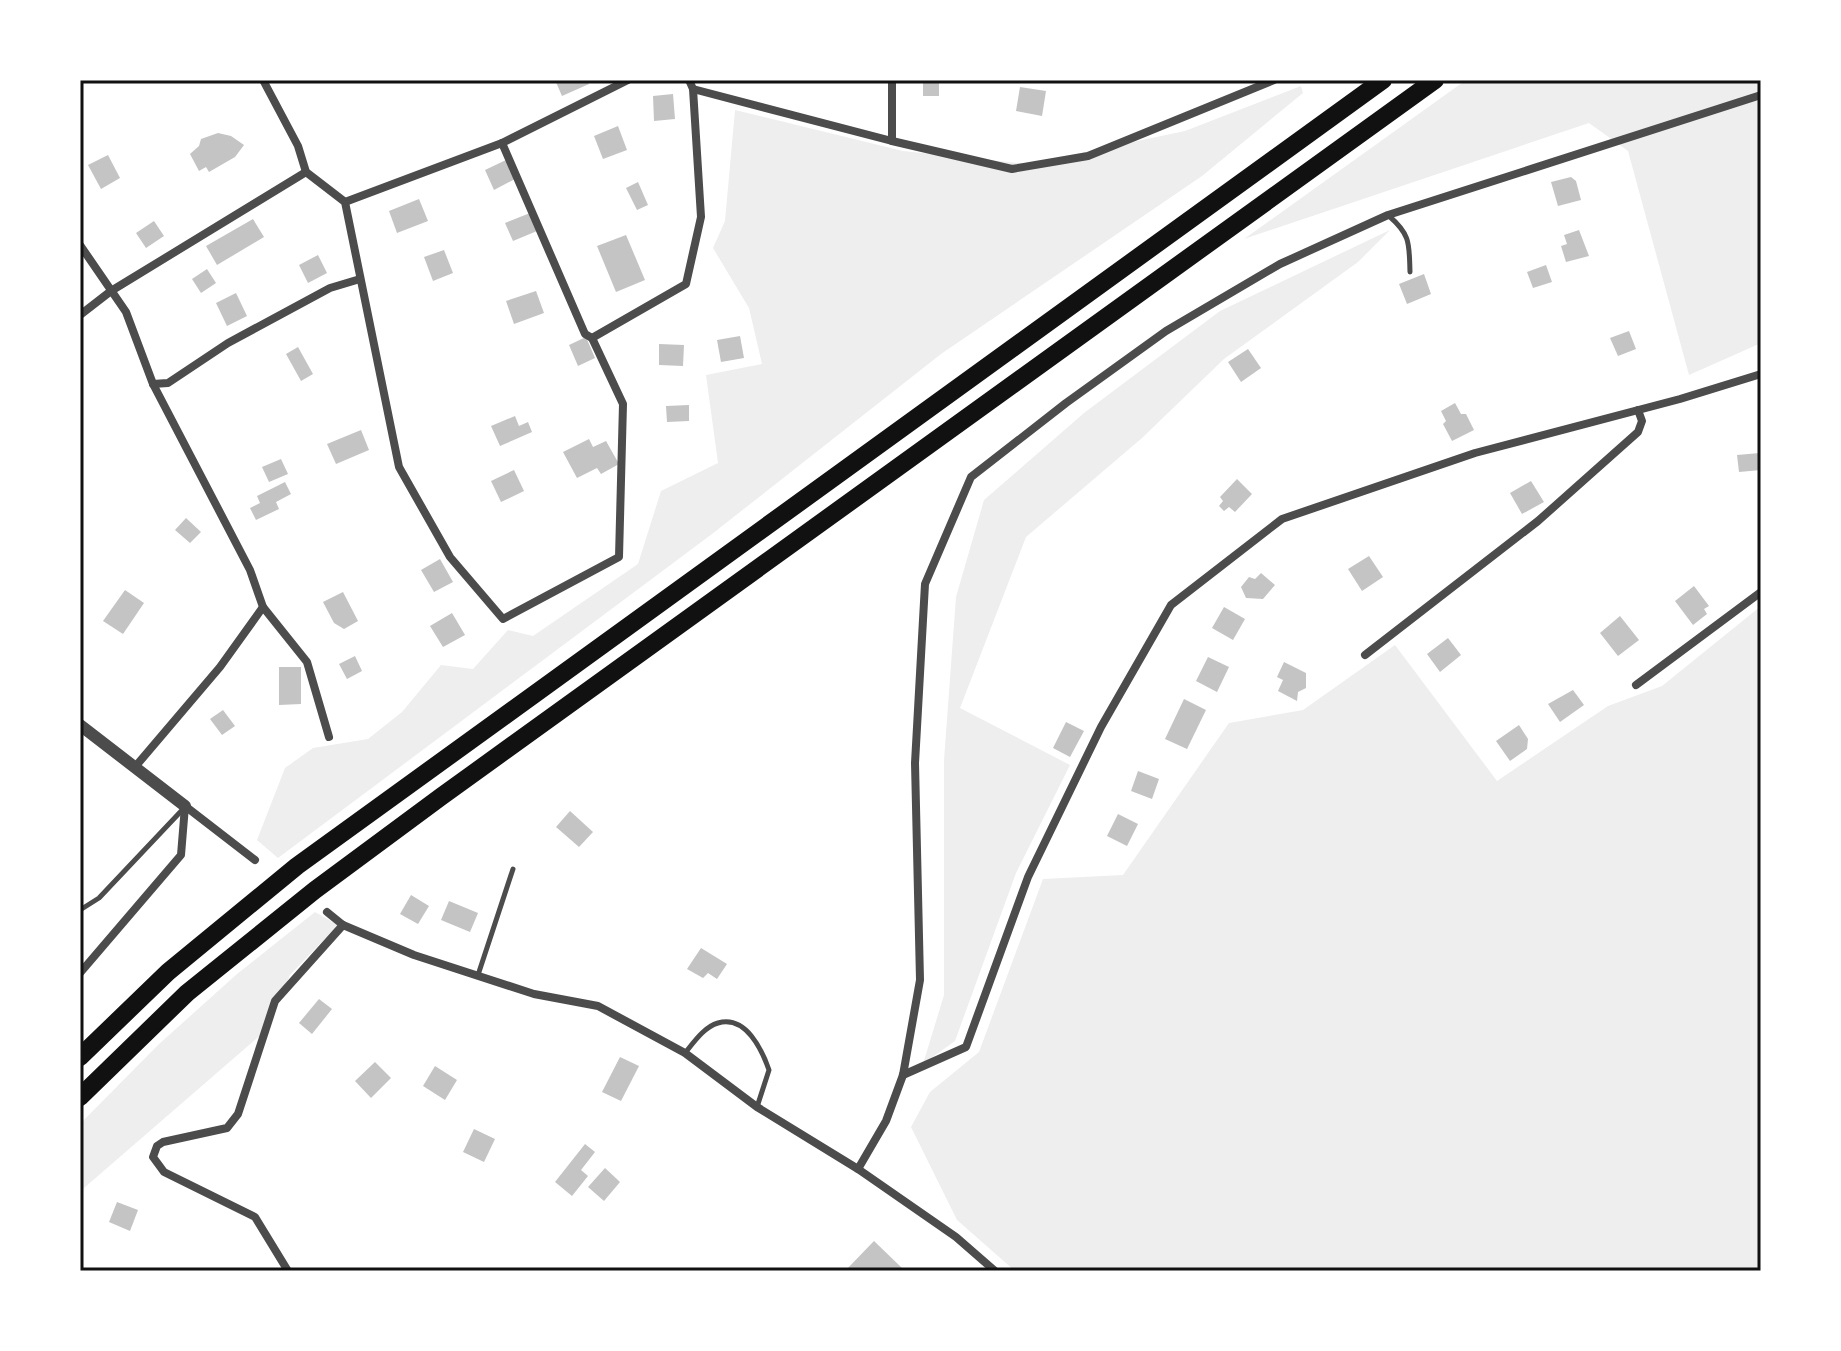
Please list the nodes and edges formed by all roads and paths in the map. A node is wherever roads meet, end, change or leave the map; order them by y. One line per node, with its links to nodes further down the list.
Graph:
1 (263, 80): 11 (street)
2 (628, 80): 10 (street)
3 (892, 80): 9 (street)
4 (1274, 80): 9 (street)
5 (1383, 80): 39 (highway)
6 (1435, 80): 41 (highway)
7 (691, 84): 9 (street); 19 (street)
8 (1761, 95): 13 (street)
9 (892, 141)
10 (502, 143): 12 (street); 19 (street)
11 (306, 172): 12 (street); 17 (street)
12 (345, 202): 16 (street)
13 (1388, 215): 15 (lane); 40 (street)
14 (80, 245): 17 (street)
15 (1410, 272)
16 (360, 279): 19 (street); 21 (street)
17 (111, 291): 18 (street); 21 (street)
18 (80, 315)
19 (592, 338)
20 (1761, 374): 22 (street)
21 (153, 384): 24 (street)
22 (1638, 410): 25 (street); 40 (street)
23 (1761, 592): 26 (street)
24 (263, 607): 28 (street); 29 (street)
25 (1365, 655)
26 (1636, 685)
27 (80, 725): 29 (street)
28 (329, 737)
29 (135, 767): 30 (street)
30 (185, 806): 31 (street); 33 (lane); 36 (street)
31 (255, 860)
32 (513, 869): 37 (lane)
33 (80, 910)
34 (327, 912): 35 (street)
35 (343, 925): 37 (street); 44 (street)
36 (80, 973)
37 (478, 976): 38 (street)
38 (685, 1053): 42 (street); 42 (lane)
39 (80, 1055)
40 (903, 1075): 43 (street)
41 (80, 1097)
42 (757, 1107): 43 (street)
43 (858, 1169): 45 (street)
44 (288, 1271)
45 (995, 1271)

